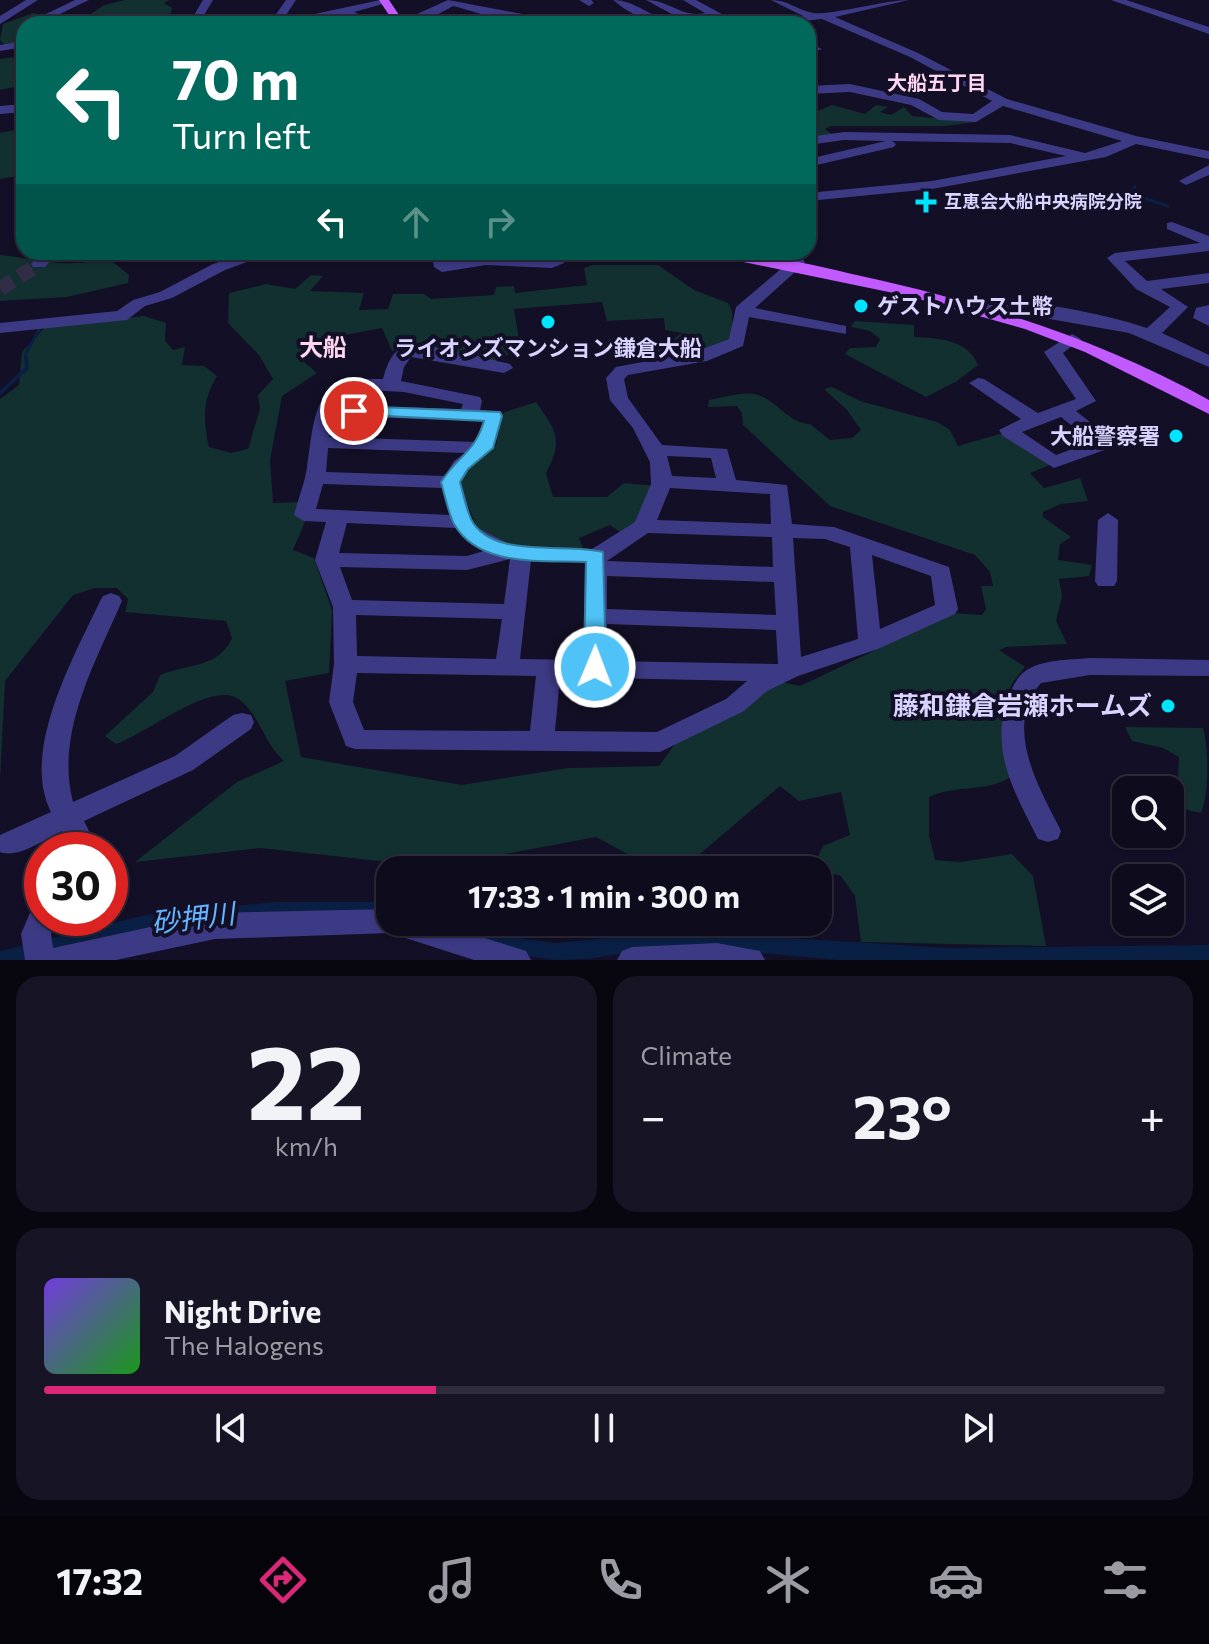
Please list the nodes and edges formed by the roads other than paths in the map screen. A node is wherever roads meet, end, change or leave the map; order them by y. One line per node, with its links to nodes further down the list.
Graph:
1 (84, 0): 13 (street)
2 (618, 0): 18 (street)
3 (651, 0): 19 (street)
4 (688, 0): 12 (street)
5 (776, 0): 22 (street)
6 (904, 0): 22 (street)
7 (1116, 0): 25 (street)
8 (385, 1): 11 (street)
9 (29, 3): 10 (street); 24 (street)
10 (0, 4)
11 (342, 11): 14 (street); 15 (street)
12 (716, 14): 20 (street); 21 (street)
13 (54, 16)
14 (322, 16)
15 (356, 16)
16 (427, 16): 17 (street)
17 (528, 16)
18 (649, 16)
19 (683, 16)
20 (705, 16)
21 (720, 16)
22 (819, 16): 23 (street); 27 (street)
23 (816, 17)
24 (0, 21)
25 (1209, 31)
26 (816, 90): 27 (street)
27 (1003, 102): 30 (street)
28 (921, 137): 29 (street); 32 (street); 33 (street)
29 (816, 140)
30 (1134, 140): 31 (street); 32 (street)
31 (1209, 155)
32 (1085, 157): 36 (street)
33 (816, 161)
34 (1209, 169): 35 (street)
35 (1186, 181)
36 (816, 196)
37 (1172, 226): 38 (street)
38 (1209, 244): 47 (street)
39 (239, 260): 52 (street)
40 (441, 260): 42 (street)
41 (486, 260): 43 (street)
42 (486, 260)
43 (558, 260)
44 (792, 260): 50 (street)
45 (797, 260): 48 (main road)
46 (1209, 278): 47 (street)
47 (1142, 286): 54 (street)
48 (980, 307): 54 (street); 55 (main road)
49 (1209, 310): 51 (street)
50 (742, 311): 53 (street); 57 (street)
51 (1209, 321)
52 (0, 328)
53 (840, 330)
54 (1152, 333): 58 (street)
55 (1072, 339): 62 (main road); 64 (street)
56 (629, 345): 57 (street)
57 (689, 360): 69 (street)
58 (1209, 362)
59 (504, 368): 61 (street)
60 (978, 383): 66 (street)
61 (391, 385): 63 (street); 65 (street)
62 (1209, 408)
63 (325, 410): 65 (street); 67 (street)
64 (1063, 410): 66 (street); 66 (street)
65 (469, 414): 68 (street)
66 (1036, 420)
67 (321, 442): 68 (street); 70 (street)
68 (484, 448): 72 (street)
69 (654, 450): 71 (street); 73 (street)
70 (315, 478): 72 (street); 74 (street)
71 (662, 481): 73 (street); 77 (street)
72 (451, 482): 76 (street)
73 (727, 485): 78 (street)
74 (338, 518): 76 (street); 81 (street)
75 (1108, 520): 84 (street)
76 (462, 522): 80 (street)
77 (644, 526): 78 (street); 82 (street)
78 (782, 531): 79 (street); 83 (street)
79 (860, 543): 90 (street); 90 (street)
80 (514, 554): 81 (street); 82 (street); 87 (street)
81 (326, 560): 86 (street)
82 (596, 562): 83 (street); 88 (street)
83 (783, 575): 89 (street)
84 (1106, 581)
85 (111, 601): 99 (street)
86 (344, 607): 87 (street); 91 (street)
87 (513, 612): 92 (street)
88 (596, 616): 89 (street); 94 (street)
89 (786, 623): 96 (street)
90 (870, 643): 96 (street)
91 (346, 664): 92 (street); 98 (street)
92 (507, 666): 93 (street)
93 (549, 667): 94 (street); 98 (street)
94 (595, 667): 96 (street)
95 (1209, 668): 100 (street)
96 (787, 671): 98 (street)
97 (242, 722): 99 (street)
98 (541, 741)
99 (71, 818): 101 (street); 102 (street)
100 (1048, 831)
101 (76, 832)
102 (8, 844)
103 (376, 922): 105 (street)
104 (438, 936): 106 (street)
105 (43, 946)
106 (516, 960)
107 (632, 960): 108 (street)
108 (750, 960)

